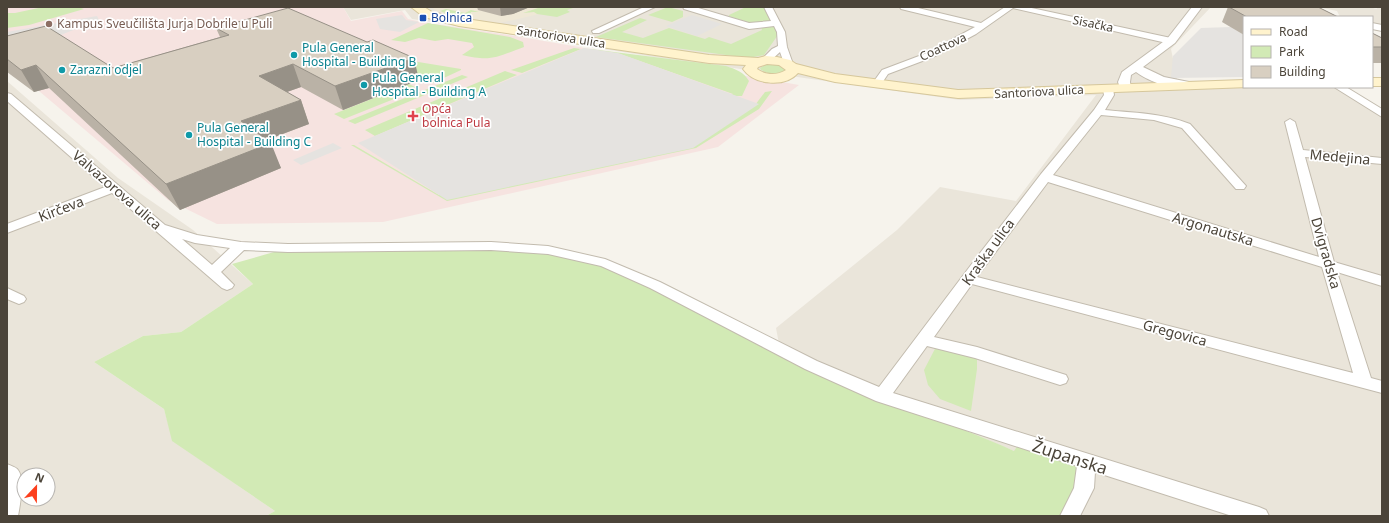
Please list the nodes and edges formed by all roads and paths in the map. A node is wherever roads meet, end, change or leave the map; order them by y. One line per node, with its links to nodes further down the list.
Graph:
1 (417, 7): 14 (main road, Santoriova ulica)
2 (651, 7): 11 (street)
3 (687, 7): 9 (street)
4 (768, 7): 9 (street)
5 (904, 7): 10 (street)
6 (1010, 7): 10 (street, Coattova)
7 (1016, 7): 12 (street, Sisačka)
8 (1197, 7): 12 (street)
9 (777, 23): 13 (street)
10 (982, 26): 17 (street, Coattova)
11 (596, 31)
12 (1170, 41): 15 (street)
13 (783, 46): 14 (street); 16 (street)
14 (758, 64): 16 (main road); 16 (main road)
15 (1134, 68): 19 (street); 21 (street)
16 (788, 69): 17 (main road, Santoriova ulica)
17 (877, 84): 20 (main road, Santoriova ulica)
18 (1243, 84): 19 (main road, Santoriova ulica)
19 (1185, 86): 21 (main road, Santoriova ulica)
20 (1108, 88): 21 (main road, Santoriova ulica); 24 (street, Kraška ulica)
21 (1128, 88)
22 (1341, 88): 25 (street)
23 (8, 96): 31 (street, Valvazorova ulica)
24 (1098, 112): 29 (street, Kraška ulica); 30 (street)
25 (1382, 114)
26 (1290, 122): 27 (street, Dvigradska)
27 (1299, 153): 28 (street, Medejina); 35 (street, Dvigradska)
28 (1382, 161)
29 (1045, 177): 35 (street, Argonautska); 37 (street, Kraška ulica)
30 (1240, 186)
31 (114, 188): 32 (street, Valvazorova ulica); 33 (street, Kirčeva)
32 (161, 228): 34 (street, Županska); 36 (street, Valvazorova ulica)
33 (7, 229)
34 (241, 246): 36 (street); 44 (street, Županska)
35 (1328, 265): 38 (street, Argonautska); 42 (street, Dvigradska)
36 (212, 272): 39 (street, Valvazorova ulica)
37 (969, 279): 40 (street, Kraška ulica); 42 (street, Gregovica)
38 (1382, 281)
39 (227, 285)
40 (924, 340): 41 (street); 44 (street, Kraška ulica)
41 (1060, 379)
42 (1364, 383): 43 (street, Gregovica)
43 (1382, 387)
44 (882, 396): 45 (street, Županska)
45 (1087, 462): 48 (street); 49 (street, Županska)
46 (7, 472): 47 (street)
47 (8, 516)
48 (1070, 516)
49 (1259, 516)

